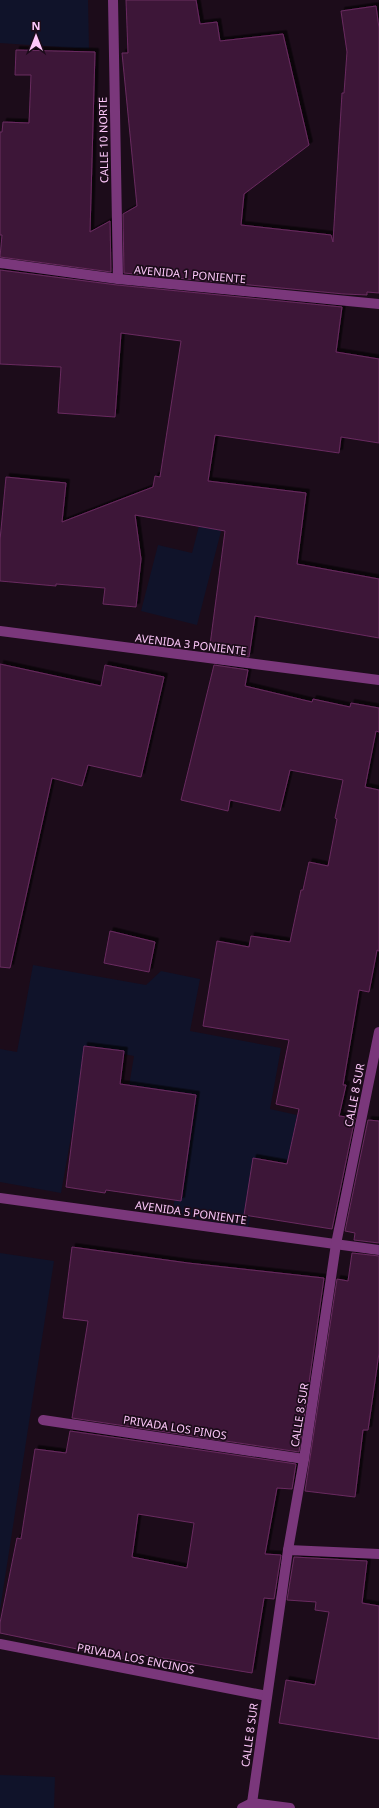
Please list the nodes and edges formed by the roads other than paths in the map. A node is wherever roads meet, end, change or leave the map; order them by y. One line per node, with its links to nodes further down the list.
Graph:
1 (113, 0): 3 (street, CALLE 10 NORTE)
2 (0, 263): 3 (street, AVENIDA 1 PONIENTE)
3 (118, 280): 4 (street, AVENIDA 1 PONIENTE)
4 (379, 304)
5 (0, 631): 6 (street, AVENIDA 3 PONIENTE)
6 (379, 680)
7 (379, 1032): 9 (street, CALLE 8 SUR)
8 (0, 1198): 9 (street, AVENIDA 5 PONIENTE)
9 (336, 1244): 10 (street, AVENIDA 5 PONIENTE); 12 (street, CALLE 8 SUR)
10 (379, 1250)
11 (43, 1420): 12 (street, PRIVADA LOS PINOS)
12 (304, 1459): 13 (street, CALLE 8 SUR)
13 (288, 1550): 14 (street); 16 (street, CALLE 8 SUR)
14 (379, 1554)
15 (0, 1644): 16 (street, PRIVADA LOS ENCINOS)
16 (267, 1696): 17 (street, CALLE 8 SUR)
17 (252, 1803): 18 (street); 19 (street)
18 (242, 1808)
19 (290, 1808)

